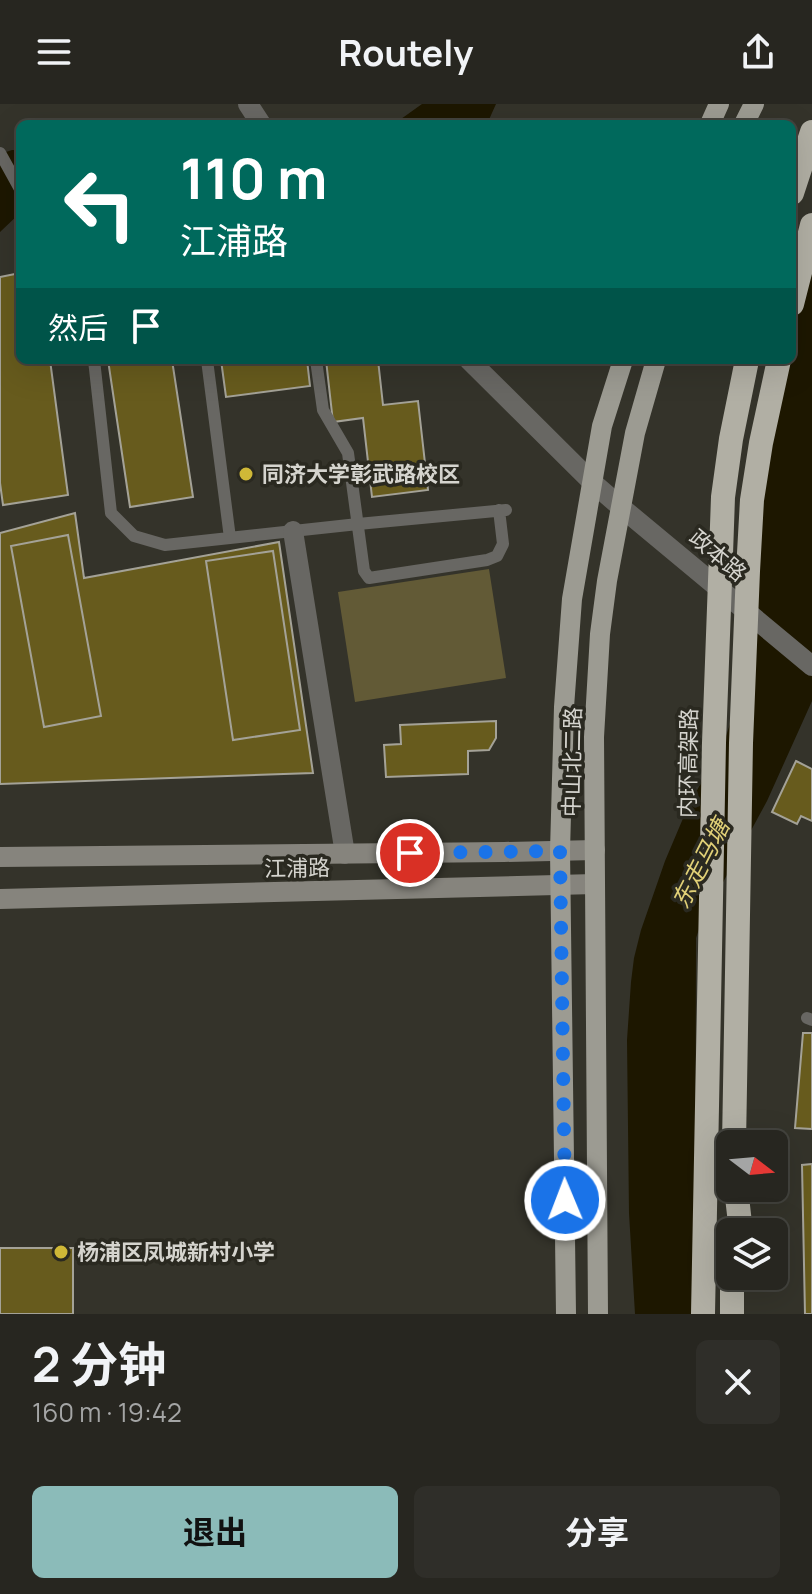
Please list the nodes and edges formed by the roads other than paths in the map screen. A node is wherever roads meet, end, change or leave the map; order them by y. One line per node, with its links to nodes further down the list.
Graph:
1 (812, 132): 3 (highway)
2 (0, 153): 4 (lane)
3 (796, 181)
4 (16, 182)
5 (812, 225): 6 (highway)
6 (796, 288)
7 (94, 364): 19 (lane)
8 (208, 364): 19 (lane)
9 (317, 364): 17 (lane)
10 (473, 364): 15 (street, 政本路)
11 (622, 364): 15 (main road, 中山北二路)
12 (655, 364): 16 (main road, 中山北二路)
13 (746, 364): 33 (highway, 内环高架路)
14 (778, 364): 28 (highway)
15 (592, 482): 16 (street, 政本路); 22 (main road, 中山北二路)
16 (622, 508): 20 (street, 政本路); 21 (main road, 中山北二路)
17 (358, 524): 17 (lane); 18 (lane)
18 (293, 531): 19 (lane); 23 (street)
19 (230, 538)
20 (812, 666)
21 (595, 850): 22 (main road, 江浦路); 25 (main road, 中山北二路)
22 (560, 851): 24 (main road, 江浦路); 26 (main road, 中山北二路)
23 (345, 854)
24 (0, 857)
25 (595, 884): 26 (main road, 江浦路); 32 (main road, 中山北二路)
26 (560, 886): 27 (main road, 江浦路); 31 (main road, 中山北二路)
27 (0, 899)
28 (734, 1130)
29 (732, 1290): 34 (highway)
30 (743, 1290): 35 (highway)
31 (566, 1314)
32 (598, 1314)
33 (703, 1314)
34 (732, 1314)
35 (744, 1314)

